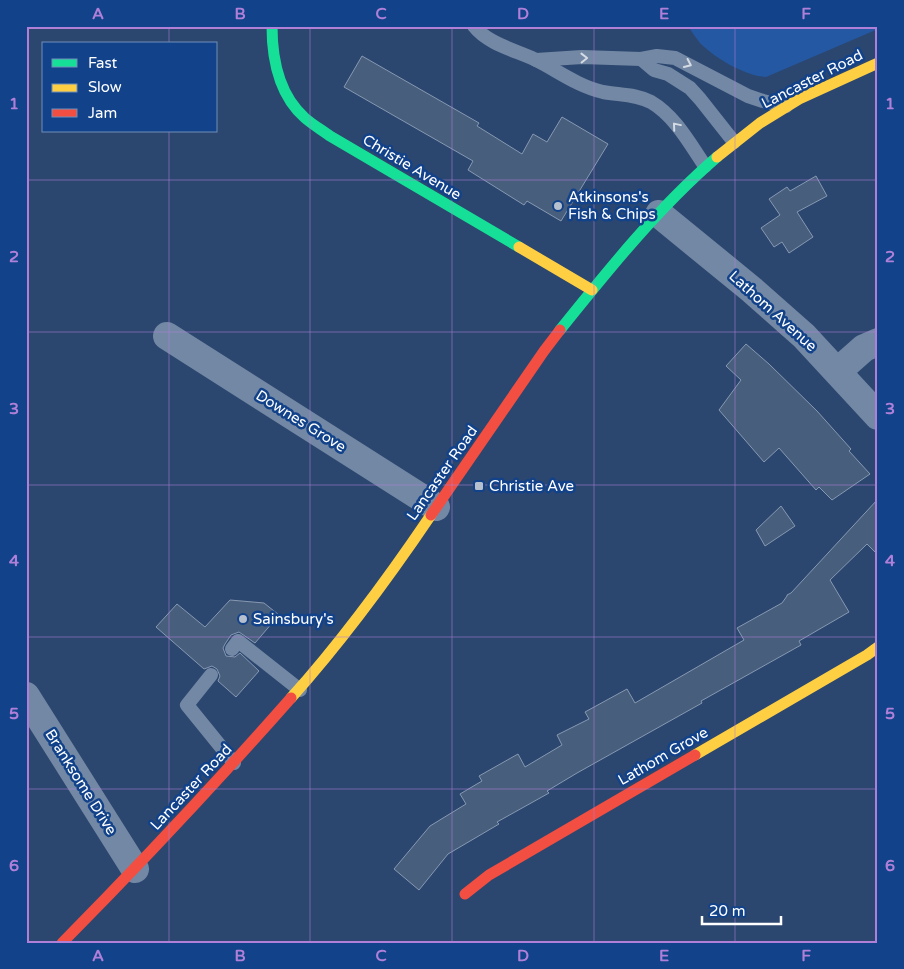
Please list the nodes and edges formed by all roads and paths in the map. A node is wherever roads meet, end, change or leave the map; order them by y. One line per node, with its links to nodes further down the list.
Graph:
1 (272, 26): 10 (main road, Christie Avenue)
2 (474, 26): 4 (lane)
3 (641, 59): 4 (lane, one-way to 3); 6 (lane, one-way to 6); 7 (lane)
4 (535, 60): 8 (lane, one-way to 4)
5 (878, 63): 6 (main road, Lancaster Road)
6 (788, 106): 7 (main road, Lancaster Road)
7 (734, 142): 8 (main road, Lancaster Road)
8 (705, 166): 9 (main road, Lancaster Road)
9 (659, 214): 10 (main road, Lancaster Road); 13 (street, Lathom Avenue)
10 (592, 290): 15 (main road, Lancaster Road)
11 (167, 336): 15 (street, Downes Grove)
12 (878, 342): 13 (street)
13 (838, 371): 14 (street, Lathom Avenue)
14 (878, 416)
15 (436, 507): 19 (main road, Lancaster Road)
16 (878, 647): 23 (main road, Lathom Grove)
17 (232, 649): 19 (lane)
18 (211, 675): 21 (lane)
19 (300, 690): 21 (main road, Lancaster Road)
20 (26, 696): 22 (street, Branksome Drive)
21 (234, 763): 22 (main road, Lancaster Road)
22 (135, 869): 24 (main road, Lancaster Road)
23 (465, 894)
24 (62, 943)

